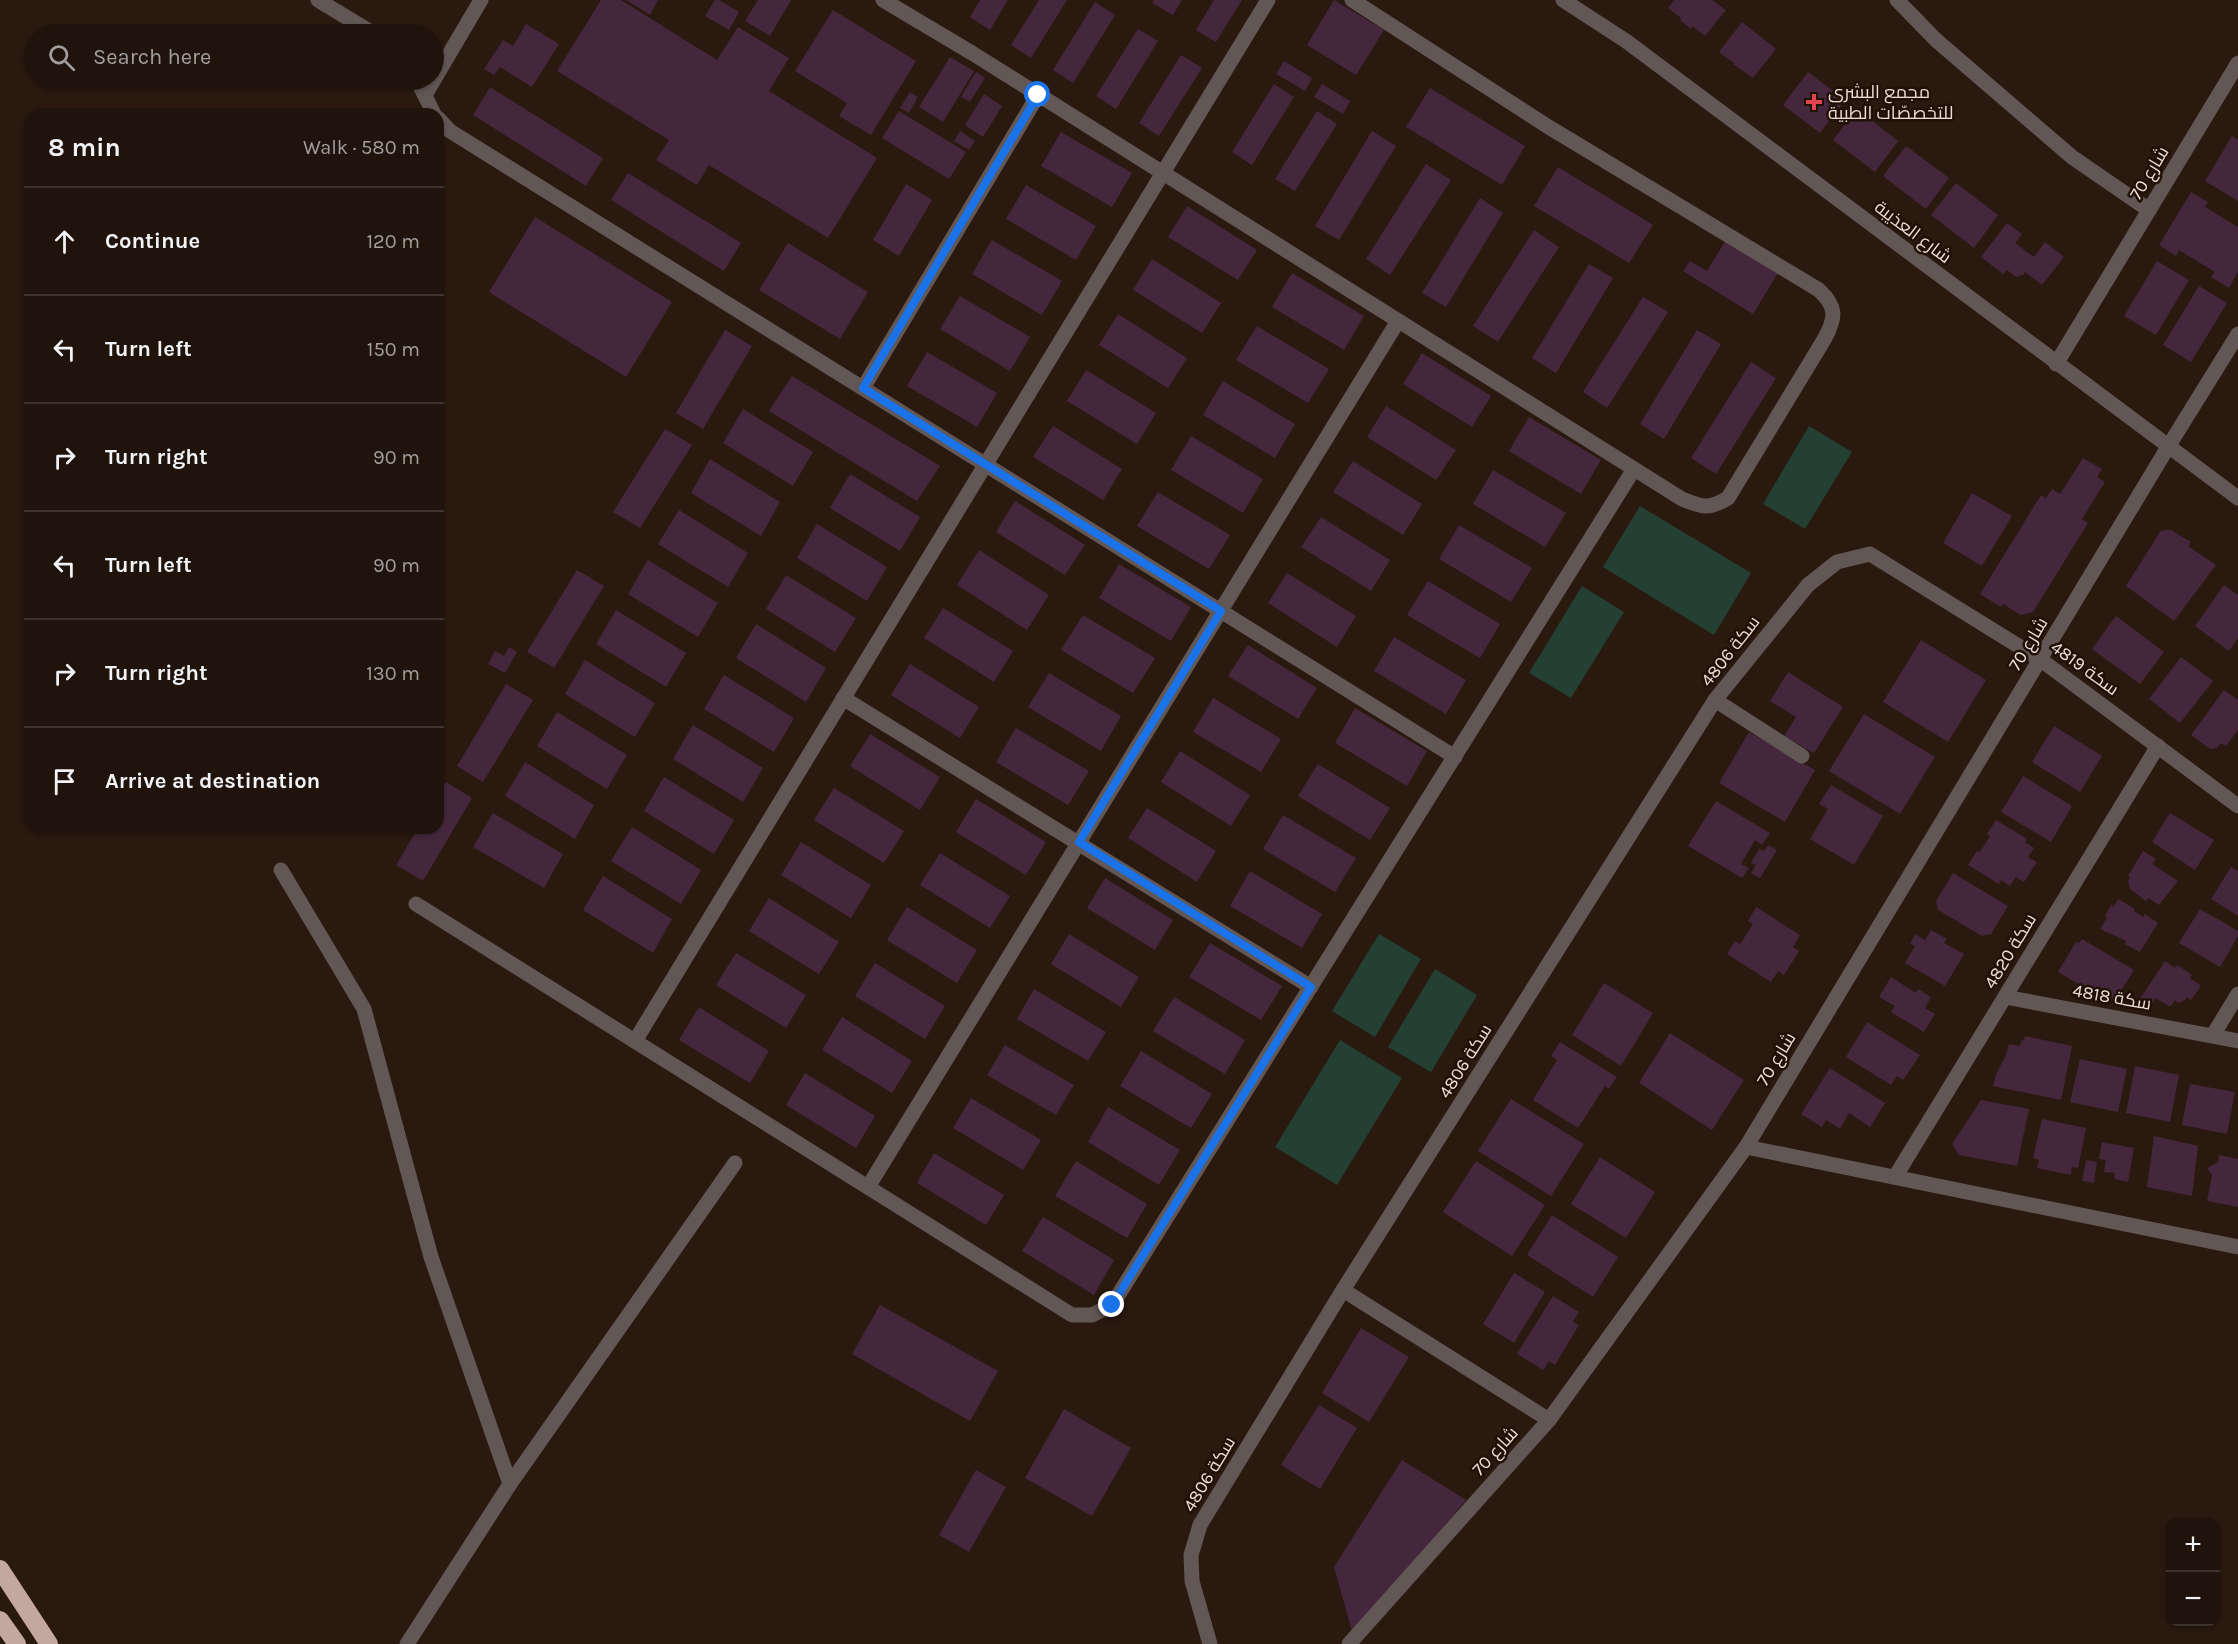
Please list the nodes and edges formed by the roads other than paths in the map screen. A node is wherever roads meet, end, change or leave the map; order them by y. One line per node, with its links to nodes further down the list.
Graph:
1 (318, 0): 8 (street)
2 (481, 0): 9 (street)
3 (883, 0): 14 (street)
4 (1268, 0): 17 (street)
5 (1352, 0): 25 (street)
6 (1563, 0): 21 (street, شارع العذيبة)
7 (1897, 0): 18 (street)
8 (358, 24)
9 (444, 63)
10 (2238, 63): 18 (street, شارع 70)
11 (422, 90): 13 (street)
12 (428, 90): 13 (street)
13 (425, 95): 15 (street)
14 (1038, 95): 17 (street); 22 (street)
15 (431, 108)
16 (444, 124): 22 (street)
17 (1163, 173): 19 (street); 24 (street)
18 (2149, 210): 21 (street, شارع 70)
19 (1398, 321): 25 (street); 28 (street)
20 (2238, 334): 23 (street, شارع 70)
21 (2056, 364): 23 (street, شارع العذيبة)
22 (863, 388): 24 (street)
23 (2168, 447): 26 (street, شارع العذيبة); 29 (street, شارع 70)
24 (986, 464): 28 (street); 30 (street)
25 (1634, 469): 34 (street)
26 (2238, 498)
27 (1870, 554): 29 (street, سكة 4819); 31 (street, سكة 4806)
28 (1221, 611): 34 (street); 36 (street)
29 (2041, 660): 32 (street, سكة 4819); 45 (street, شارع 70)
30 (843, 698): 36 (street); 43 (street)
31 (1715, 700): 33 (street); 50 (street, سكة 4806)
32 (2158, 746): 35 (street, سكة 4819); 41 (street, سكة 4820)
33 (1802, 756)
34 (1455, 757): 39 (street)
35 (2238, 806)
36 (1079, 842): 39 (street); 48 (street)
37 (281, 870): 52 (street)
38 (416, 904): 43 (street)
39 (1311, 987): 48 (street)
40 (2238, 994): 42 (street)
41 (2005, 997): 42 (street, سكة 4818); 47 (street, سكة 4820)
42 (2212, 1035): 44 (street, سكة 4818)
43 (635, 1041): 48 (street)
44 (2238, 1041)
45 (1746, 1147): 47 (street); 51 (street, شارع 70)
46 (735, 1163): 52 (street)
47 (1894, 1177): 49 (street)
48 (868, 1187)
49 (2238, 1246)
50 (1343, 1290): 51 (street); 58 (street, سكة 4806)
51 (1549, 1420): 59 (street, شارع 70)
52 (510, 1484): 57 (street)
53 (0, 1569): 56 (highway)
54 (0, 1620): 55 (highway)
55 (17, 1644)
56 (50, 1644)
57 (407, 1644)
58 (1210, 1644)
59 (1349, 1644)

